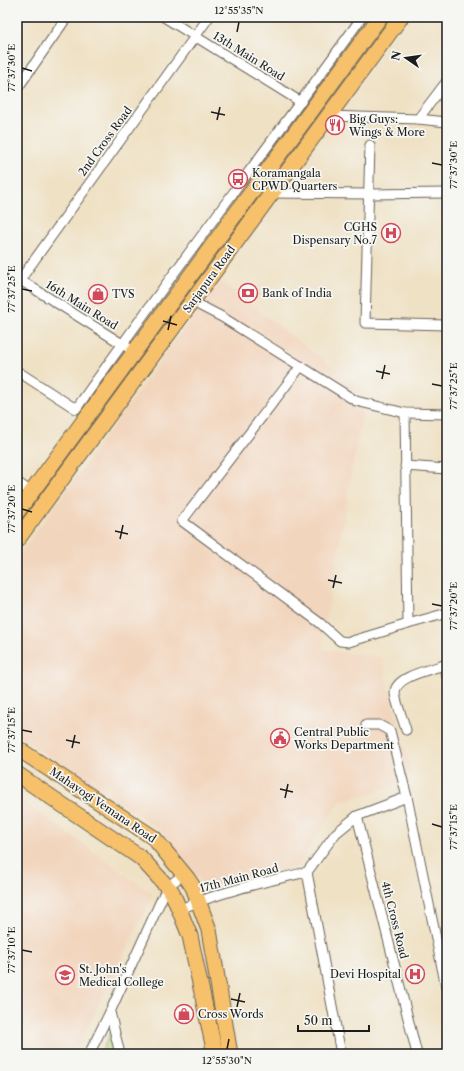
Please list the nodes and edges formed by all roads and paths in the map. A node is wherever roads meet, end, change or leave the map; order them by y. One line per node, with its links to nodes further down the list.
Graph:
1 (67, 17): 9 (street)
2 (164, 17): 7 (street, 13th Main Road)
3 (209, 17): 7 (street, 2nd Cross Road)
4 (362, 17): 10 (street, Sarjapura Road)
5 (380, 17): 10 (main road, Sarjapura Road)
6 (401, 17): 11 (main road, Sarjapura Road)
7 (195, 36): 10 (street, 13th Main Road); 18 (street, 2nd Cross Road)
8 (447, 81): 12 (street)
9 (17, 89)
10 (308, 104): 11 (street, 13th Main Road); 21 (street, Sarjapura Road); 22 (main road, Sarjapura Road)
11 (329, 116): 12 (street); 15 (main road, Sarjapura Road)
12 (418, 119): 13 (street)
13 (447, 122)
14 (370, 145): 17 (street)
15 (271, 193): 17 (street); 19 (main road, Sarjapura Road)
16 (447, 193): 17 (street)
17 (369, 194): 20 (street)
18 (18, 279): 21 (street, 16th Main Road)
19 (192, 302): 23 (street); 32 (main road, Sarjapura Road)
20 (447, 325)
21 (121, 344): 22 (street, 16th Main Road); 24 (street, Sarjapura Road)
22 (135, 352): 30 (main road, Sarjapura Road)
23 (301, 366): 25 (street); 34 (street)
24 (17, 371)
25 (404, 413): 26 (street); 27 (street)
26 (447, 414)
27 (405, 466): 28 (street); 34 (street)
28 (447, 469)
29 (17, 482): 30 (street)
30 (32, 492): 31 (main road, Sarjapura Road)
31 (17, 512)
32 (17, 540)
33 (447, 613): 34 (street)
34 (408, 624)
35 (446, 665): 36 (street); 38 (street)
36 (447, 676)
37 (366, 725): 41 (street)
38 (406, 730)
39 (17, 748): 44 (main road, Mahayogi Vemana Road)
40 (17, 774): 45 (main road, Mahayogi Vemana Road)
41 (407, 797): 42 (street); 48 (street)
42 (357, 816): 43 (street); 55 (street, 4th Cross Road)
43 (307, 872): 46 (street, 17th Main Road); 54 (street)
44 (184, 874): 45 (street); 46 (main road, Mahayogi Vemana Road)
45 (167, 887): 47 (main road, Mahayogi Vemana Road); 49 (street)
46 (198, 901): 47 (street, 17th Main Road); 53 (main road, Mahayogi Vemana Road)
47 (178, 910): 52 (main road, Mahayogi Vemana Road)
48 (447, 992)
49 (110, 1012): 50 (street); 51 (street)
50 (89, 1054)
51 (120, 1054)
52 (215, 1054)
53 (230, 1054)
54 (341, 1054)
55 (417, 1054)

